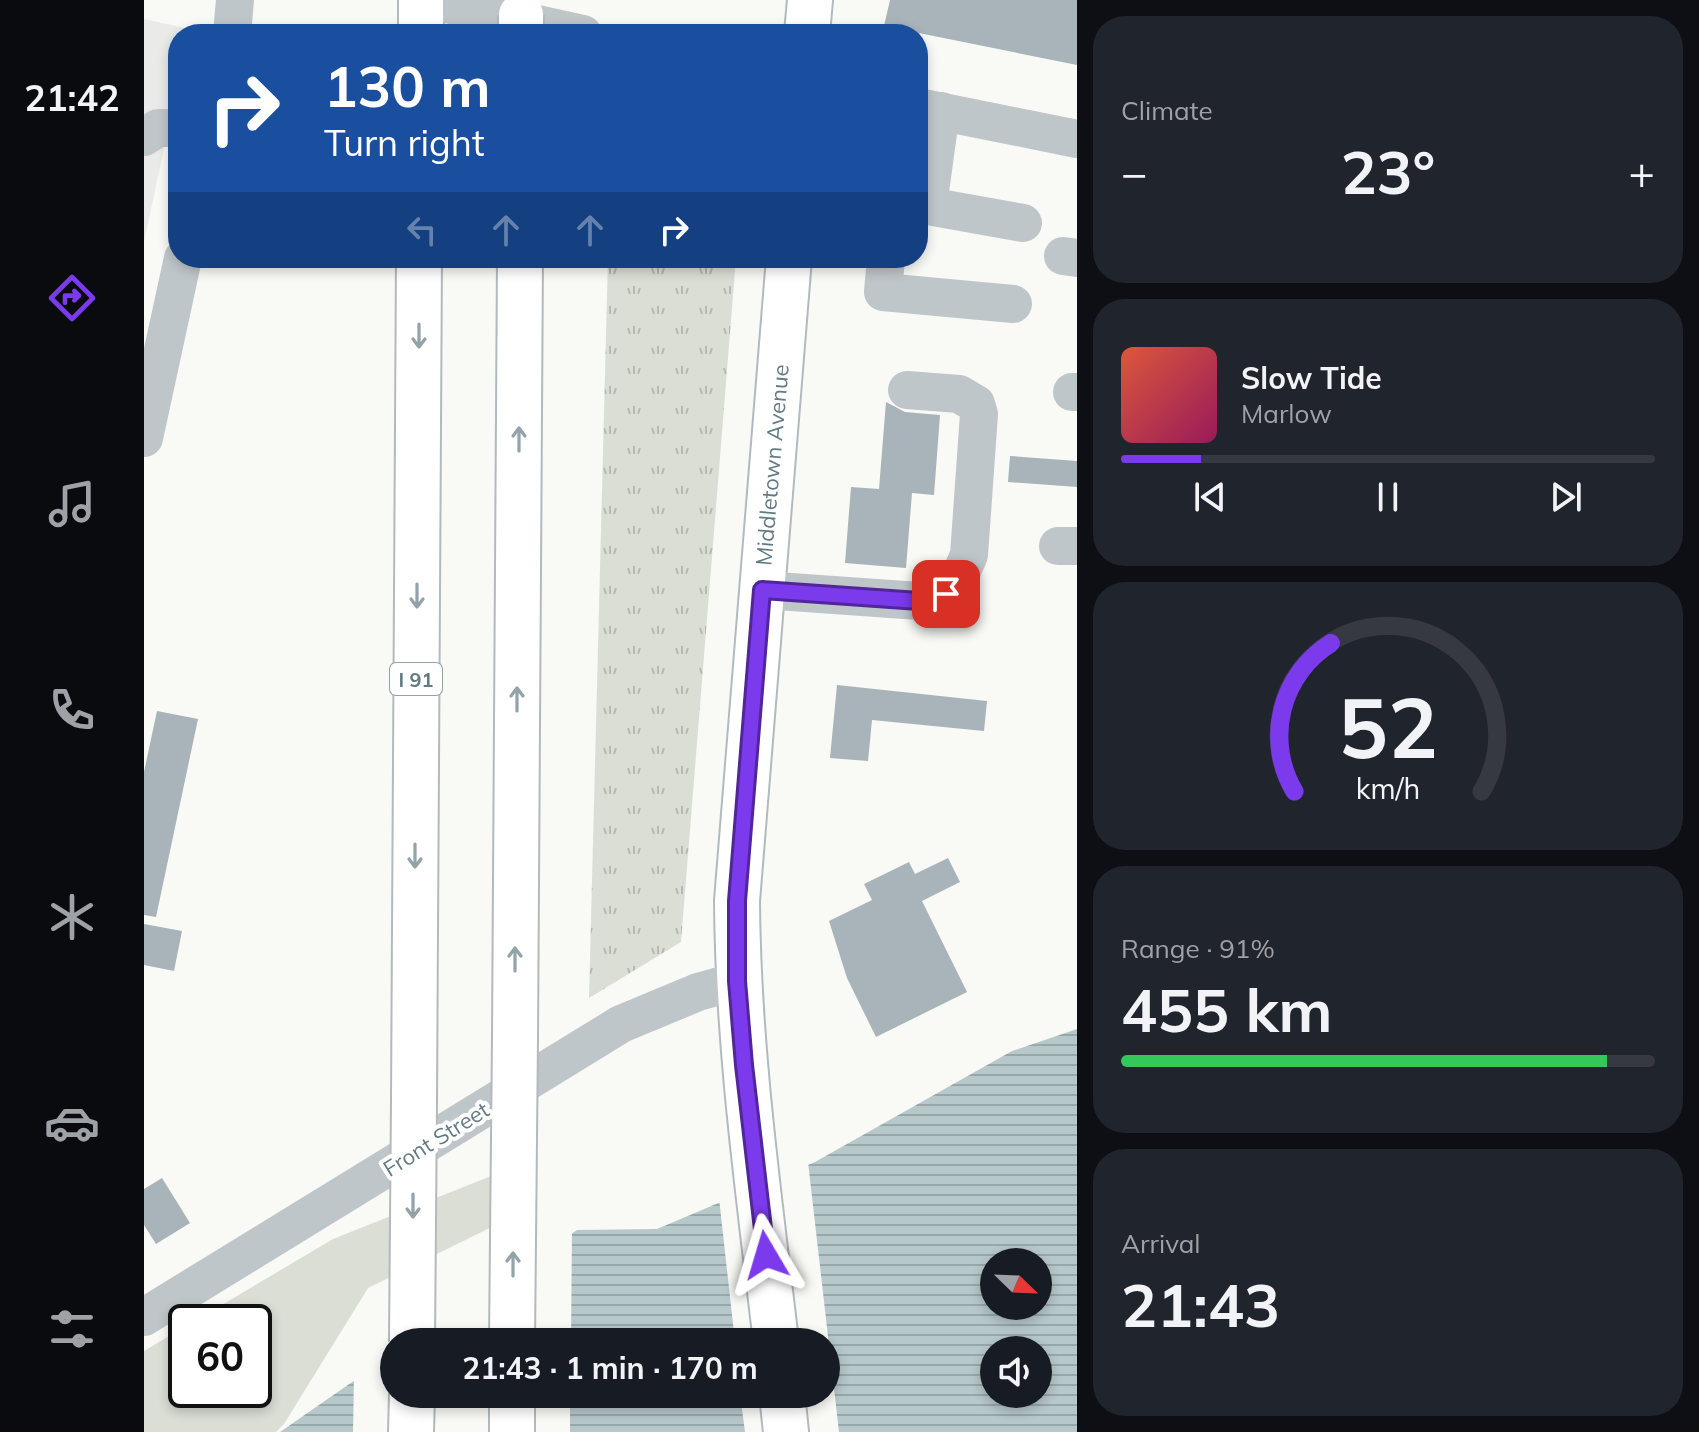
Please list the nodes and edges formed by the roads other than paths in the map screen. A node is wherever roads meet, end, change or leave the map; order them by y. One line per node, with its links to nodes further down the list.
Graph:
1 (235, 0): 5 (street)
2 (421, 0): 6 (main road)
3 (428, 0): 7 (street)
4 (810, 0): 8 (main road)
5 (233, 24)
6 (421, 24)
7 (537, 24)
8 (808, 24)
9 (929, 109): 12 (street)
10 (168, 128): 11 (street)
11 (144, 137)
12 (1077, 139)
13 (928, 206): 14 (street)
14 (1023, 223)
15 (181, 268): 22 (street)
16 (419, 268): 26 (main road, I 91, one-way to 26, bridge)
17 (520, 268): 27 (main road, one-way to 17, bridge)
18 (788, 268): 23 (main road, Middletown Avenue)
19 (885, 268): 20 (street)
20 (1013, 304)
21 (907, 390): 23 (street)
22 (144, 438)
23 (762, 590): 24 (main road, Middletown Avenue)
24 (737, 981): 25 (street, Front Street); 28 (main road, Middletown Avenue)
25 (144, 1317)
26 (412, 1328)
27 (512, 1328)
28 (774, 1328)
29 (412, 1408): 32 (main road)
30 (512, 1408): 33 (main road)
31 (783, 1408): 34 (main road)
32 (411, 1432)
33 (512, 1432)
34 (786, 1432)

